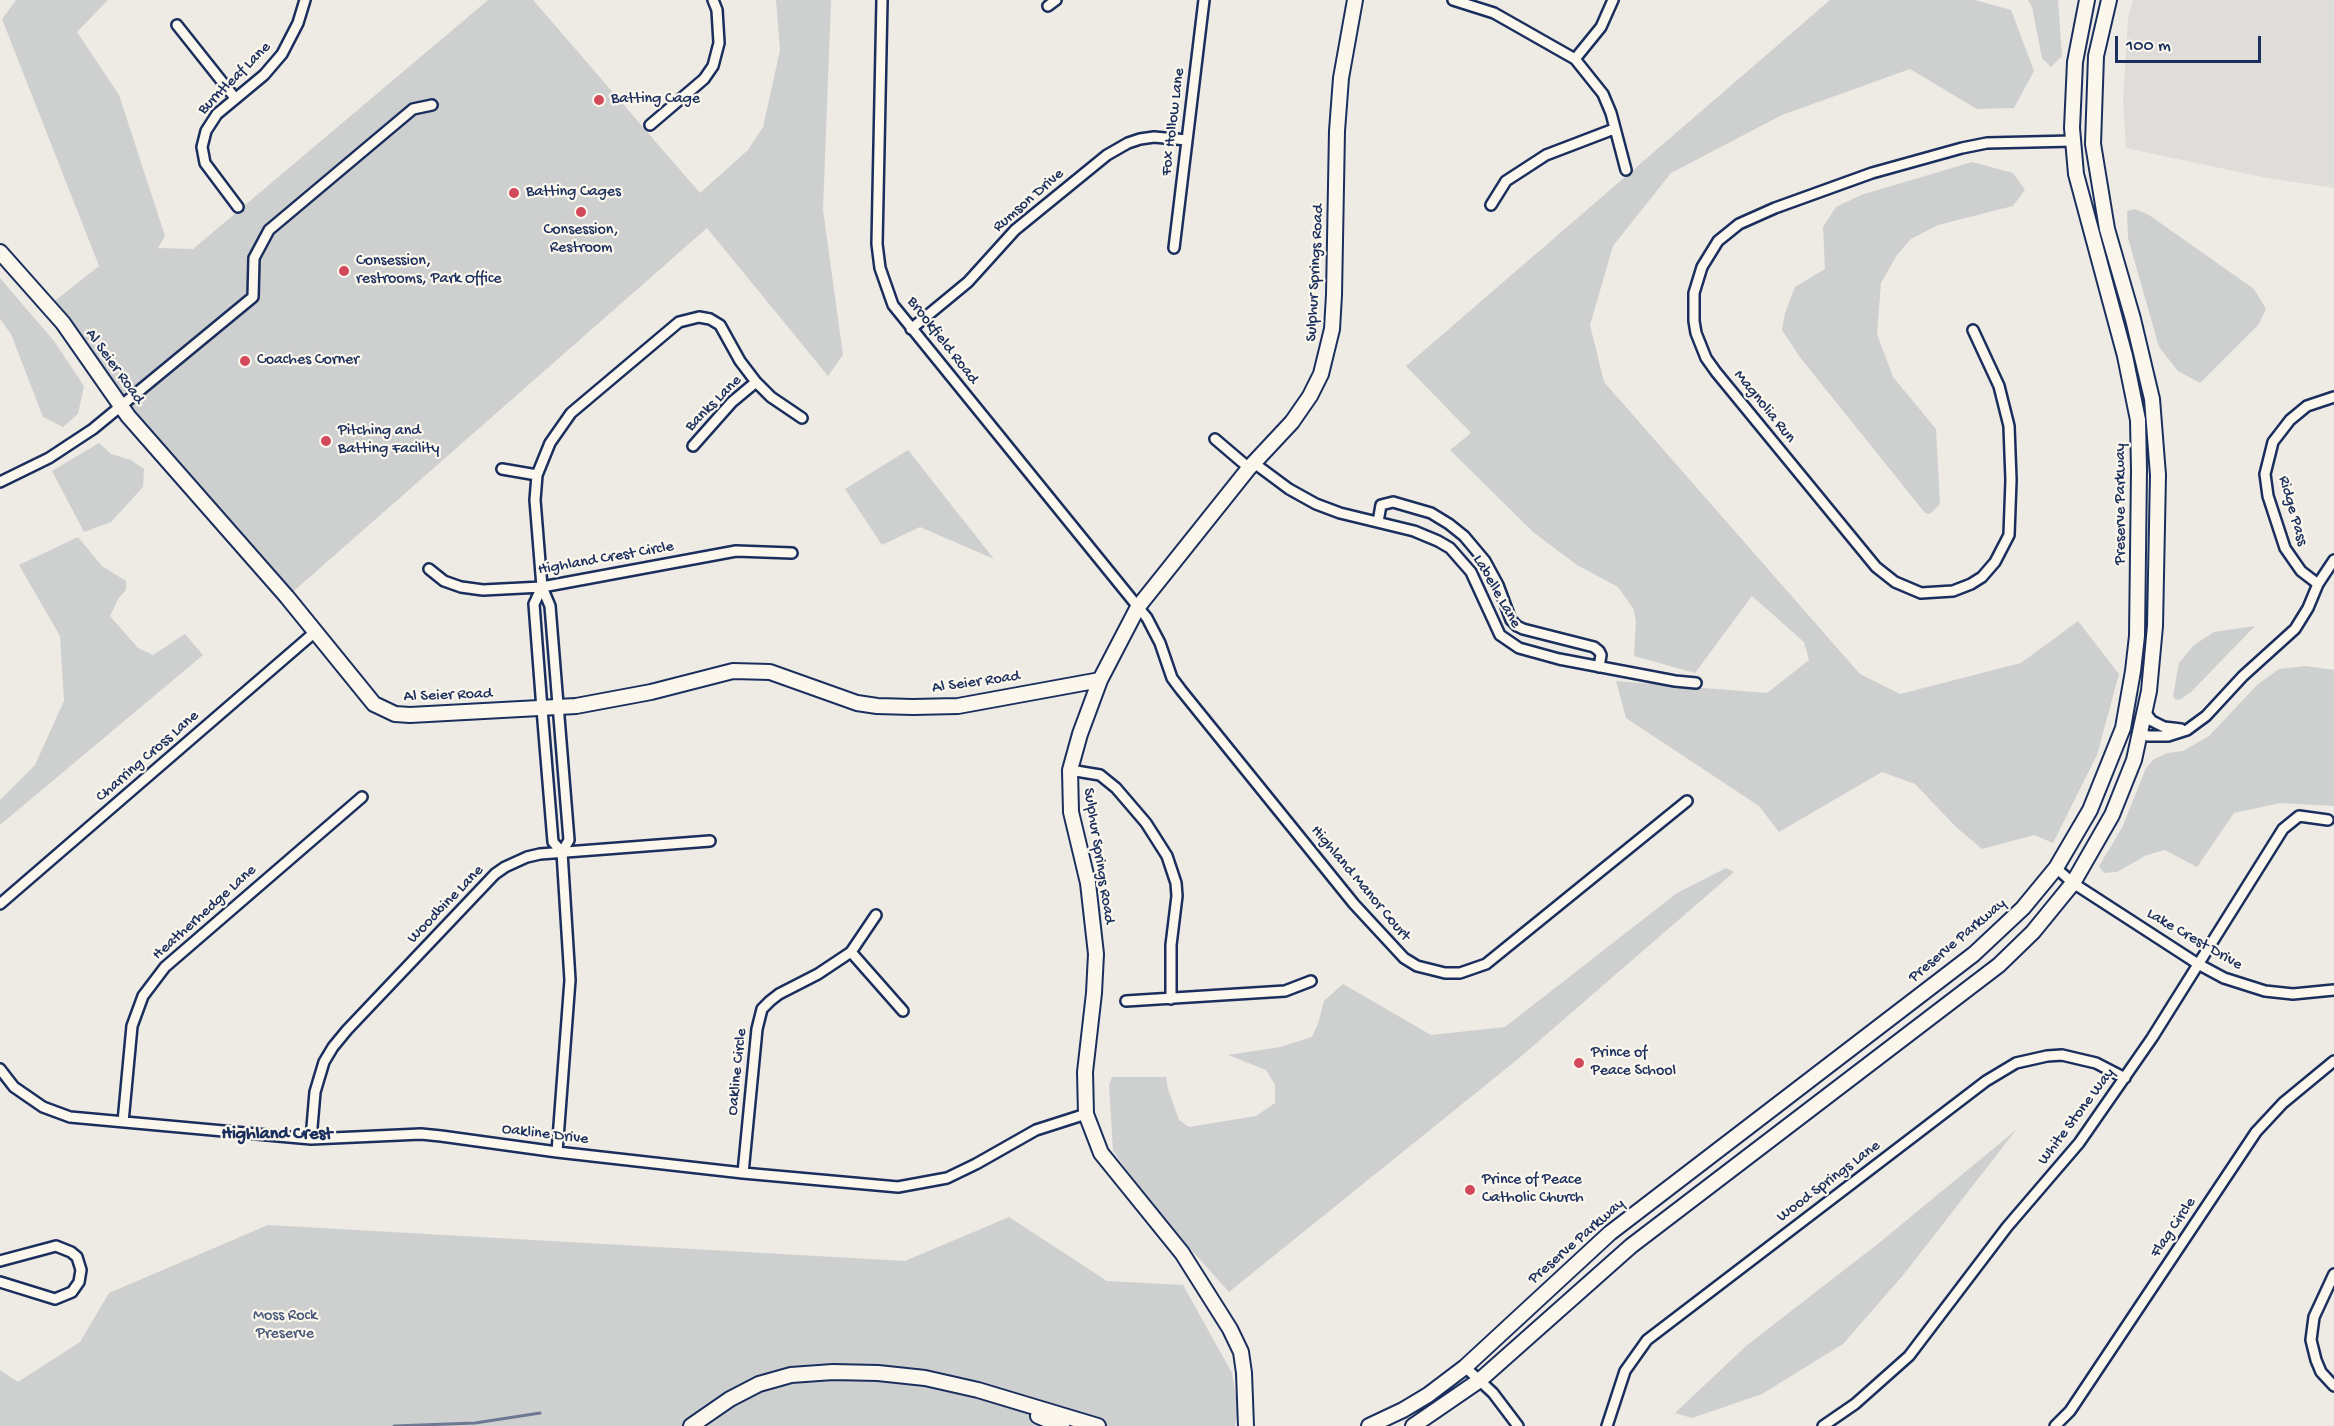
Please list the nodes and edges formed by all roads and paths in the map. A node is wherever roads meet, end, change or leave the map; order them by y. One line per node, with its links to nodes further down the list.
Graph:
1 (305, 0): 12 (street, Burntleaf Lane)
2 (713, 0): 14 (street)
3 (882, 0): 23 (street, Brookfield Road)
4 (1204, 0): 16 (street, Fox Hollow Lane)
5 (1355, 0): 31 (street, Sulphur Springs Road)
6 (1453, 0): 11 (street)
7 (1613, 0): 11 (street)
8 (2087, 0): 17 (street, Preserve Parkway)
9 (2109, 0): 50 (street, Preserve Parkway)
10 (177, 25): 12 (street)
11 (1575, 59): 15 (street)
12 (236, 98): 20 (street, Burntleaf Lane)
13 (432, 105): 27 (street)
14 (650, 125)
15 (1614, 129): 18 (street); 19 (street)
16 (1187, 140): 21 (street, Fox Hollow Lane); 23 (street, Rumson Drive)
17 (2073, 141): 24 (street, Magnolia Run); 61 (street, Preserve Parkway)
18 (1626, 171)
19 (1491, 205)
20 (238, 207)
21 (1174, 248)
22 (0, 252): 27 (street, Al Seier Road)
23 (911, 329): 41 (street, Brookfield Road)
24 (1973, 330)
25 (756, 382): 28 (street); 30 (street, Banks Lane); 33 (street)
26 (2334, 397): 39 (street, Ridge Pass)
27 (122, 407): 34 (street); 42 (street, Al Seier Road)
28 (802, 418)
29 (1215, 439): 31 (street, Labelle Lane)
30 (693, 446)
31 (1252, 465): 35 (street, Labelle Lane); 41 (street, Sulphur Springs Road)
32 (502, 469): 33 (street)
33 (537, 475): 40 (street)
34 (0, 482)
35 (1378, 522): 45 (street, Labelle Lane); 45 (street)
36 (792, 553): 40 (street, Highland Crest Circle)
37 (2334, 560): 39 (street)
38 (429, 569): 40 (street, Highland Crest Circle)
39 (2318, 584): 51 (street)
40 (542, 587): 43 (street); 44 (street)
41 (1138, 608): 46 (street, Sulphur Springs Road); 57 (street, Highland Manor Court)
42 (315, 632): 48 (street, Al Seier Road); 63 (street, Charring Cross Lane)
43 (553, 644): 44 (street); 49 (street)
44 (537, 646): 48 (street)
45 (1599, 667): 47 (street, Labelle Lane)
46 (1101, 680): 49 (street, Al Seier Road); 53 (street, Sulphur Springs Road)
47 (1696, 683)
48 (542, 709): 49 (street, Al Seier Road); 55 (street)
49 (559, 709): 54 (street)
50 (2145, 712): 51 (street); 52 (street, Preserve Parkway)
51 (2187, 730): 52 (street)
52 (2140, 733): 62 (street, Preserve Parkway)
53 (1070, 770): 69 (street); 75 (street, Sulphur Springs Road)
54 (565, 780): 55 (street); 60 (street)
55 (548, 782): 60 (street)
56 (362, 797): 76 (street, Heatherhedge Lane)
57 (1687, 801)
58 (2328, 820): 66 (street, White Stone Way)
59 (710, 841): 60 (street, Woodbine Lane)
60 (562, 852): 77 (street, Woodbine Lane); 78 (street)
61 (2056, 868): 62 (street, Lake Crest Drive); 83 (street, Preserve Parkway)
62 (2073, 884): 66 (street, Lake Crest Drive); 84 (street, Preserve Parkway)
63 (0, 904)
64 (876, 915): 65 (street, Oakline Circle)
65 (851, 952): 71 (street); 79 (street, Oakline Circle)
66 (2198, 964): 68 (street, Lake Crest Drive); 74 (street, White Stone Way)
67 (1311, 981): 69 (street)
68 (2334, 990)
69 (1171, 999): 70 (street)
70 (1126, 1001)
71 (903, 1011)
72 (2334, 1061): 96 (street, Flag Circle)
73 (0, 1069): 76 (street, Oakline Drive)
74 (2125, 1078): 94 (street, Wood Springs Lane); 95 (street, White Stone Way)
75 (1086, 1114): 79 (street, Oakline Drive); 90 (street, Sulphur Springs Road)
76 (123, 1122): 77 (street, Oakline Drive)
77 (311, 1139): 78 (street, Oakline Drive)
78 (557, 1152): 79 (street, Oakline Drive)
79 (743, 1173)
80 (0, 1261): 82 (street)
81 (2334, 1274): 85 (street)
82 (0, 1282)
83 (1465, 1367): 84 (street); 91 (street, Preserve Parkway)
84 (1480, 1380): 92 (street, Preserve Parkway); 93 (street)
85 (2334, 1386)
86 (978, 1390): 87 (street); 88 (street); 89 (street)
87 (691, 1426)
88 (1062, 1426)
89 (1098, 1426)
90 (1246, 1426)
91 (1369, 1426)
92 (1413, 1426)
93 (1518, 1426)
94 (1607, 1426)
95 (1822, 1426)
96 (2055, 1426)

